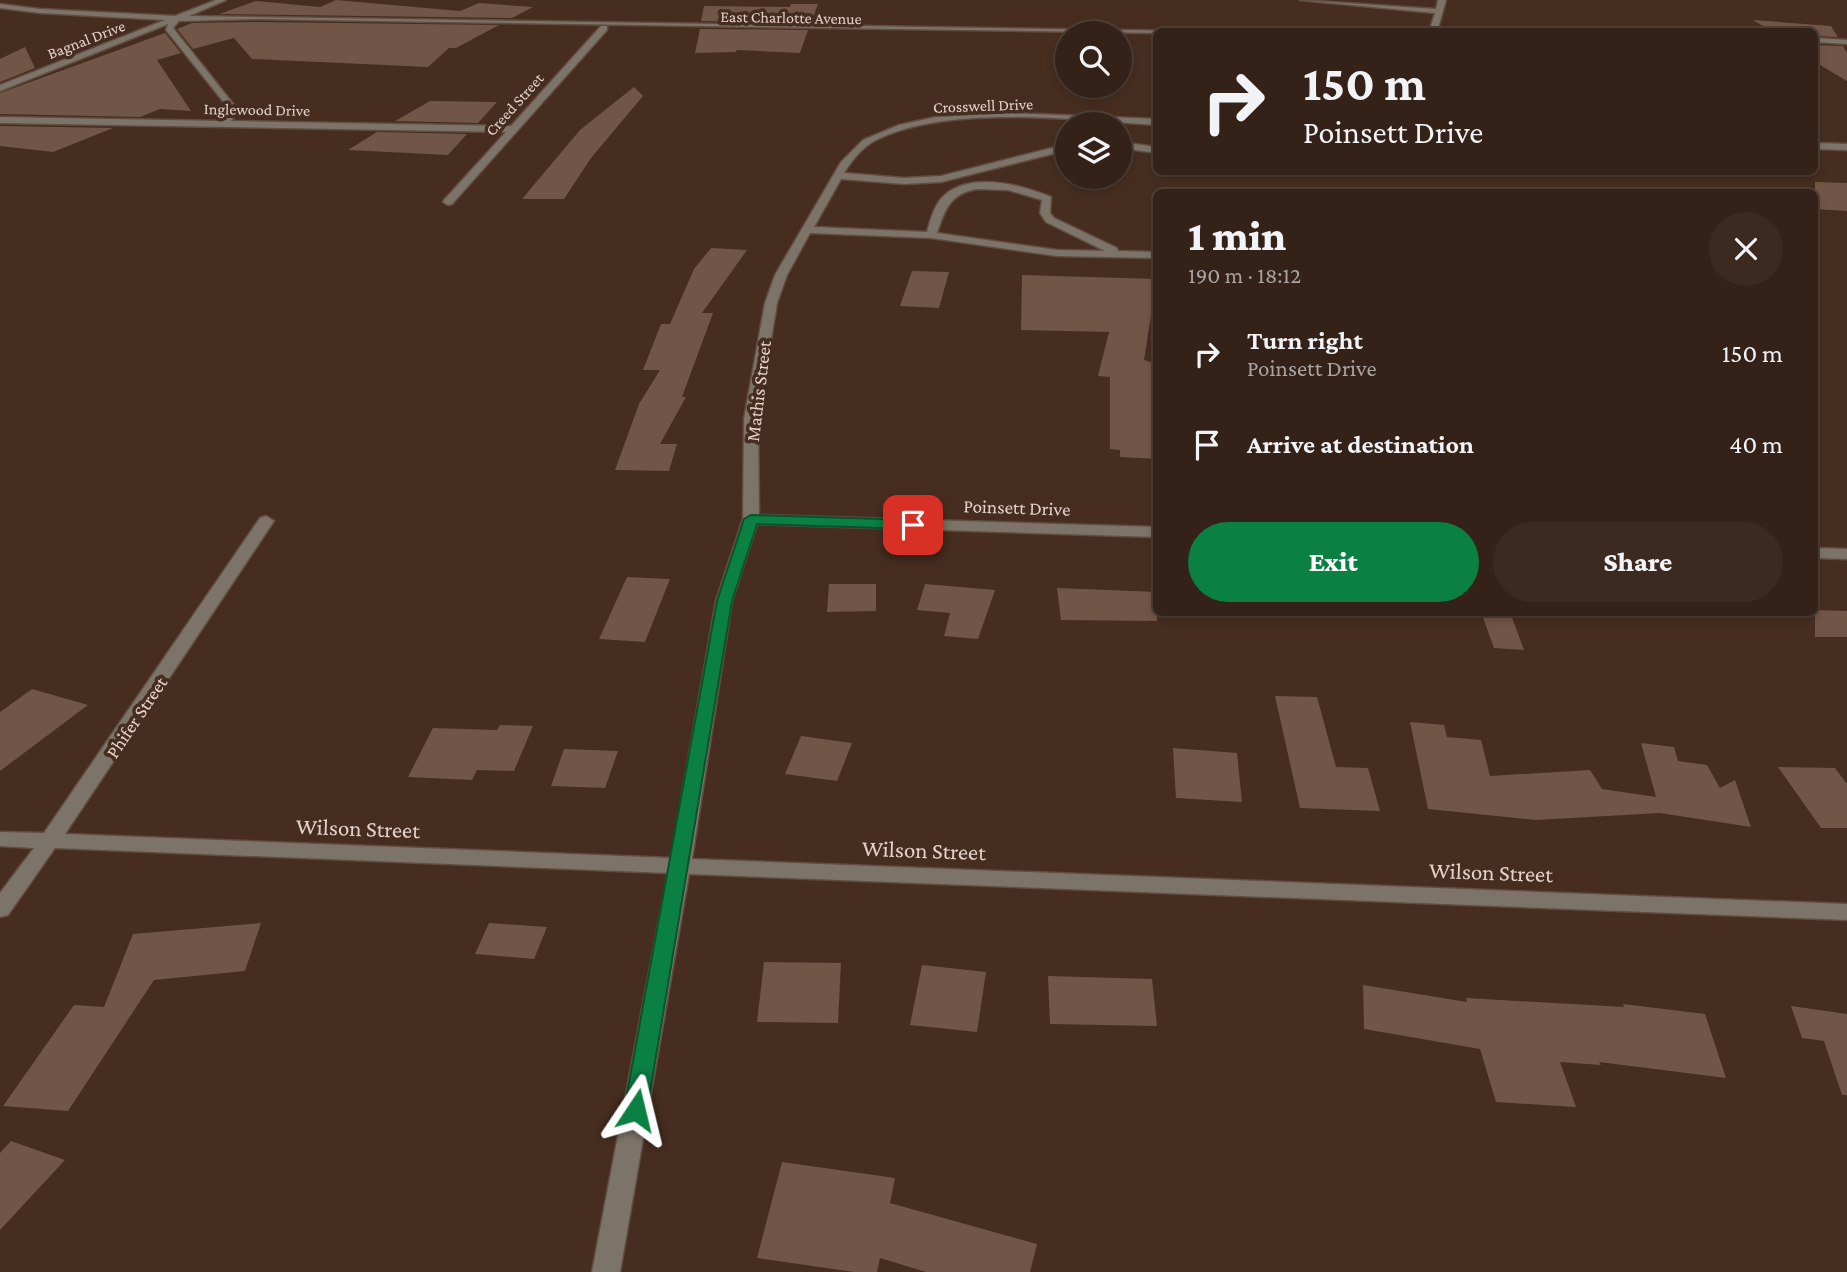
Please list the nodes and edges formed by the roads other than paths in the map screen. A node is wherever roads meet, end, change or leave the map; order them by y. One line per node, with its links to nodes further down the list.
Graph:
1 (222, 0): 6 (street, Bagnal Drive)
2 (1304, 0): 5 (street)
3 (1442, 0): 5 (street)
4 (0, 6): 6 (street, East Charlotte Avenue)
5 (1439, 11): 8 (street)
6 (177, 18): 7 (street, East Charlotte Avenue); 9 (street, East Charlotte Avenue); 17 (street, Bagnal Drive); 20 (street)
7 (604, 27): 10 (street, East Charlotte Avenue); 21 (street, Creed Street)
8 (1434, 28)
9 (1153, 30)
10 (1055, 35)
11 (1132, 36): 12 (street)
12 (1153, 36)
13 (1818, 40): 14 (street)
14 (1847, 42)
15 (1818, 46): 16 (street)
16 (1847, 48)
17 (0, 88)
18 (0, 120): 20 (street, Inglewood Drive)
19 (1153, 122): 22 (street, Crosswell Drive)
20 (225, 124): 21 (street, Inglewood Drive)
21 (513, 129): 31 (street, Creed Street)
22 (895, 130): 30 (street, Mathis Street)
23 (1132, 135): 24 (street)
24 (1136, 135)
25 (1818, 146): 27 (street)
26 (1132, 147): 28 (street)
27 (1847, 147)
28 (1153, 149)
29 (1055, 150): 30 (street)
30 (838, 176): 32 (street, Mathis Street)
31 (448, 202)
32 (807, 230): 33 (street); 36 (street, Mathis Street)
33 (931, 235): 34 (street); 34 (street)
34 (1122, 254): 35 (street)
35 (1153, 255)
36 (751, 519): 38 (street, Poinsett Drive); 43 (street, Mathis Street)
37 (266, 521): 42 (street, Phifer Street)
38 (1153, 532)
39 (1818, 553): 40 (street)
40 (1845, 556)
41 (0, 839): 42 (street, Wilson Street)
42 (51, 841): 43 (street, Wilson Street); 44 (street, Phifer Street)
43 (680, 867): 45 (street, Wilson Street); 46 (street, Mathis Street)
44 (0, 909)
45 (1847, 912)
46 (607, 1272)

